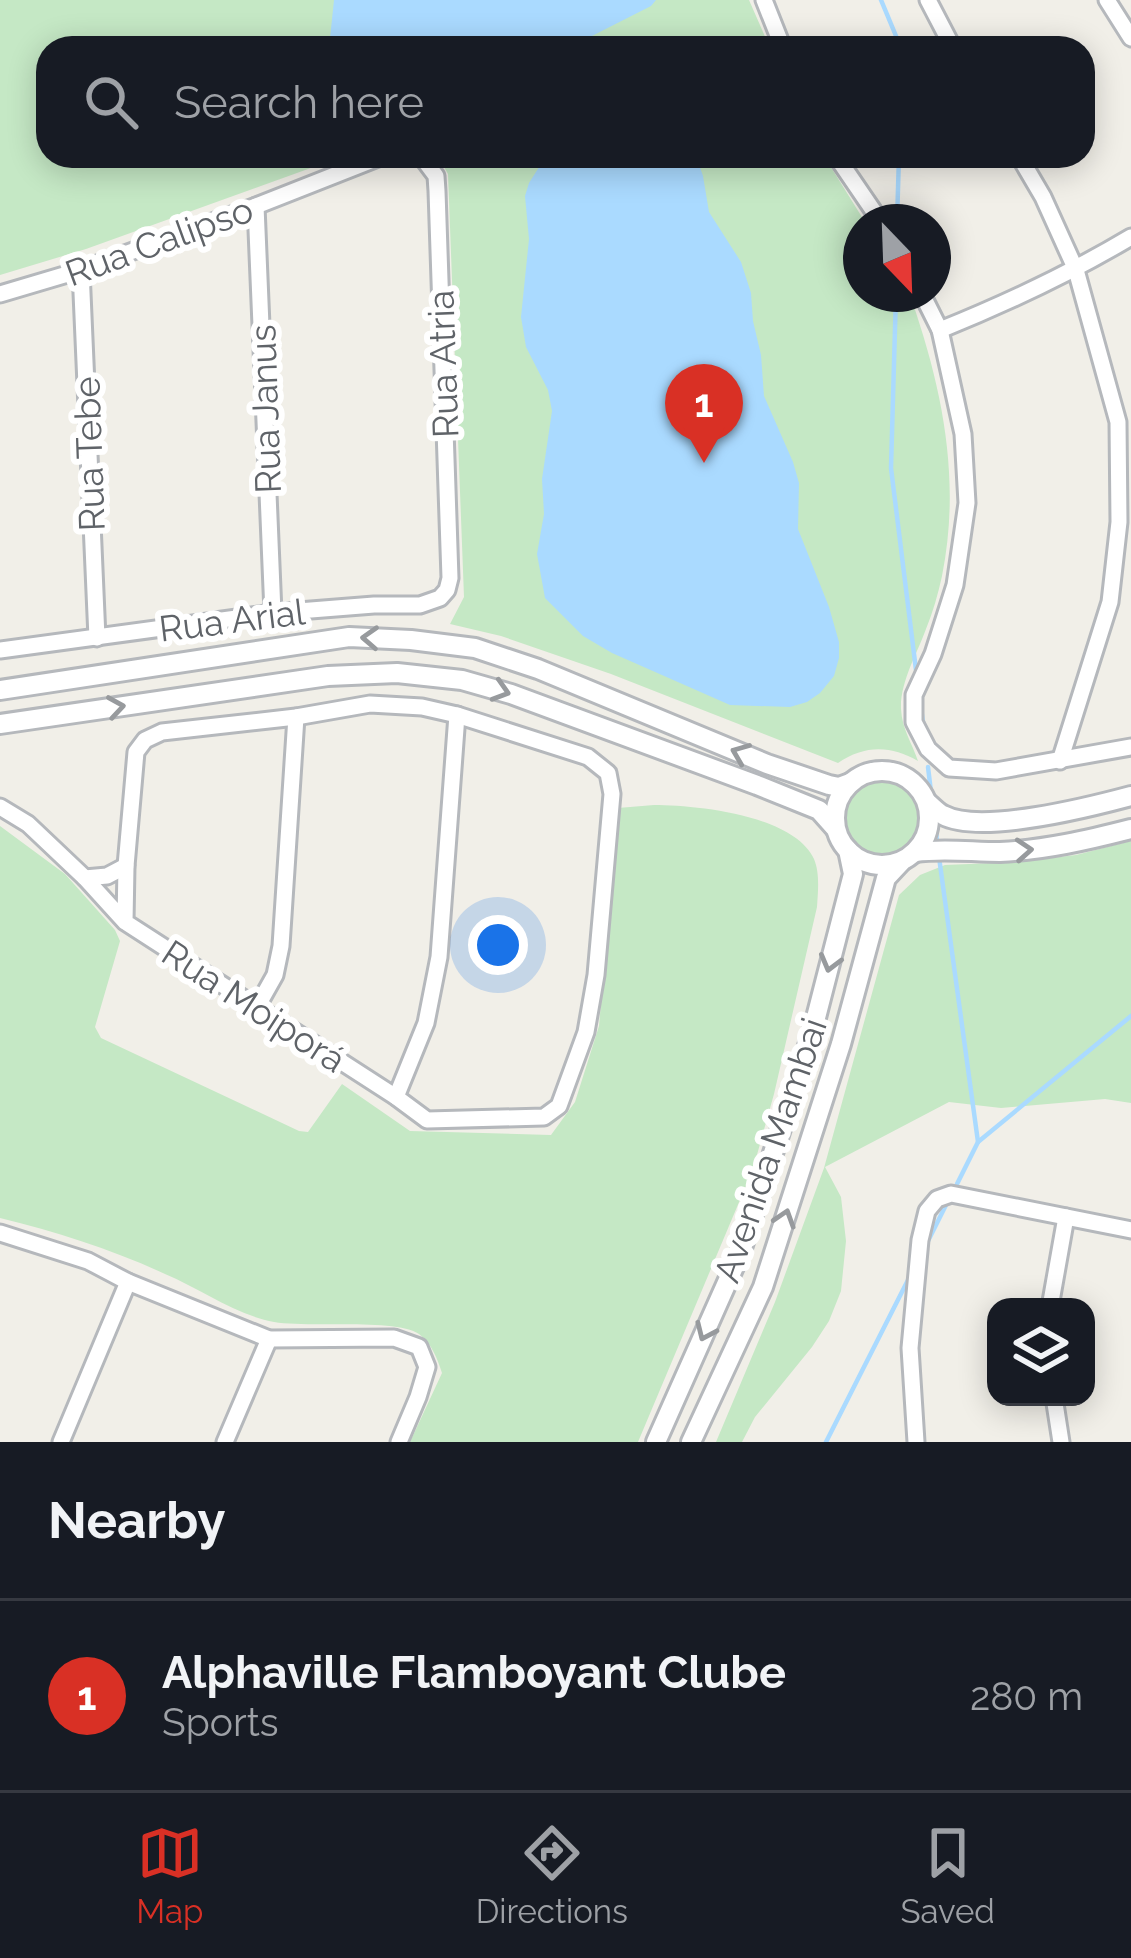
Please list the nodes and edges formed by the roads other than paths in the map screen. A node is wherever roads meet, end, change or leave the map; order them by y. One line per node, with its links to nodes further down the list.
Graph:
1 (928, 0): 5 (street)
2 (1107, 0): 6 (street)
3 (771, 2): 4 (street)
4 (780, 36)
5 (947, 36)
6 (1131, 38)
7 (353, 168): 12 (street, Rua Calipso)
8 (430, 168): 20 (street, Rua Atria)
9 (844, 168): 11 (street)
10 (1025, 168): 15 (street)
11 (869, 204)
12 (256, 206): 14 (street, Rua Calipso); 23 (street, Rua Janus)
13 (1131, 237): 15 (street)
14 (81, 270): 16 (street, Rua Calipso); 24 (street, Rua Tebe)
15 (1076, 270): 18 (street); 19 (street)
16 (0, 294)
17 (931, 312): 18 (street)
18 (940, 330): 33 (street)
19 (1124, 418): 22 (street)
20 (450, 578): 23 (street, Rua Arial)
21 (1131, 595): 22 (street)
22 (1110, 602): 33 (street)
23 (273, 613): 24 (street, Rua Arial)
24 (97, 638): 26 (street, Rua Arial)
25 (285, 646): 27 (street); 28 (street); 34 (street, one-way to 25)
26 (0, 650)
27 (289, 680): 31 (street, one-way to 27); 38 (street, one-way to 38)
28 (0, 690)
29 (457, 715): 30 (street); 46 (street); 46 (street, Rua Moiporá)
30 (296, 717): 42 (street); 45 (street)
31 (0, 724)
32 (1131, 747): 33 (street)
33 (1060, 761)
34 (850, 783): 36 (street); 38 (street)
35 (1131, 796): 36 (street)
36 (928, 803): 41 (street)
37 (0, 807): 43 (street, Rua Moiporá)
38 (836, 828): 40 (street)
39 (1131, 830): 41 (street, one-way to 39)
40 (848, 850): 41 (street); 57 (street, Avenida Mambai, one-way to 57)
41 (908, 857): 58 (street, Avenida Mambai, one-way to 41)
42 (126, 866): 43 (street); 44 (street)
43 (85, 878): 44 (street, Rua Moiporá)
44 (125, 922): 45 (street, Rua Moiporá)
45 (256, 1007): 46 (street, Rua Moiporá)
46 (397, 1097)
47 (1066, 1217): 48 (street); 51 (street); 59 (street)
48 (1131, 1230)
49 (0, 1233): 50 (street)
50 (128, 1282): 52 (street); 54 (street)
51 (1051, 1298)
52 (269, 1340): 55 (street); 56 (street)
53 (1055, 1406): 60 (street)
54 (61, 1442)
55 (225, 1442)
56 (399, 1442)
57 (656, 1442)
58 (692, 1442)
59 (916, 1442)
60 (1061, 1442)

